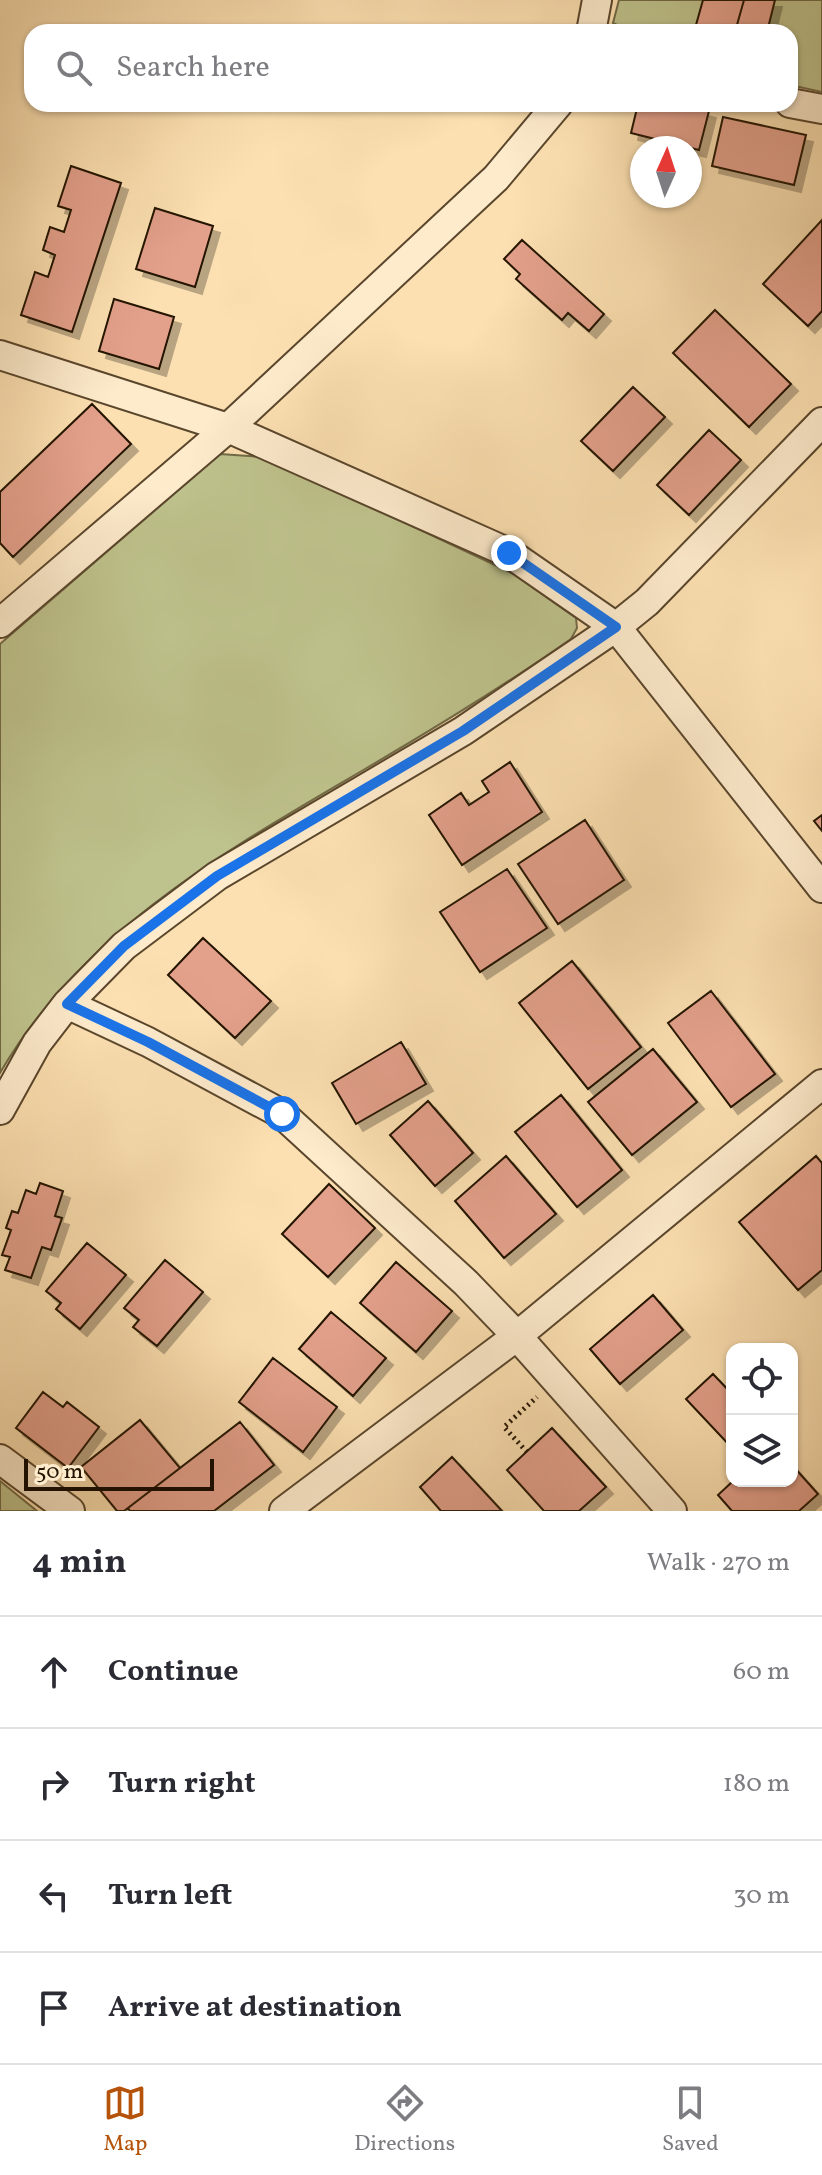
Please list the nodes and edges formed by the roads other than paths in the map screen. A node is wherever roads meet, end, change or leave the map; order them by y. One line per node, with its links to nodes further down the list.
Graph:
1 (597, 0): 2 (street)
2 (592, 24)
3 (798, 104): 4 (street)
4 (822, 109)
5 (551, 112): 8 (street)
6 (0, 355): 8 (street)
7 (822, 422): 10 (street)
8 (228, 428): 9 (street); 10 (street)
9 (0, 623)
10 (616, 627): 11 (street); 12 (street)
11 (822, 888)
12 (67, 1004): 14 (street); 15 (street)
13 (822, 1084): 15 (street)
14 (0, 1110)
15 (517, 1336): 18 (street); 19 (street)
16 (0, 1459): 17 (street)
17 (70, 1511)
18 (284, 1511)
19 (672, 1511)

